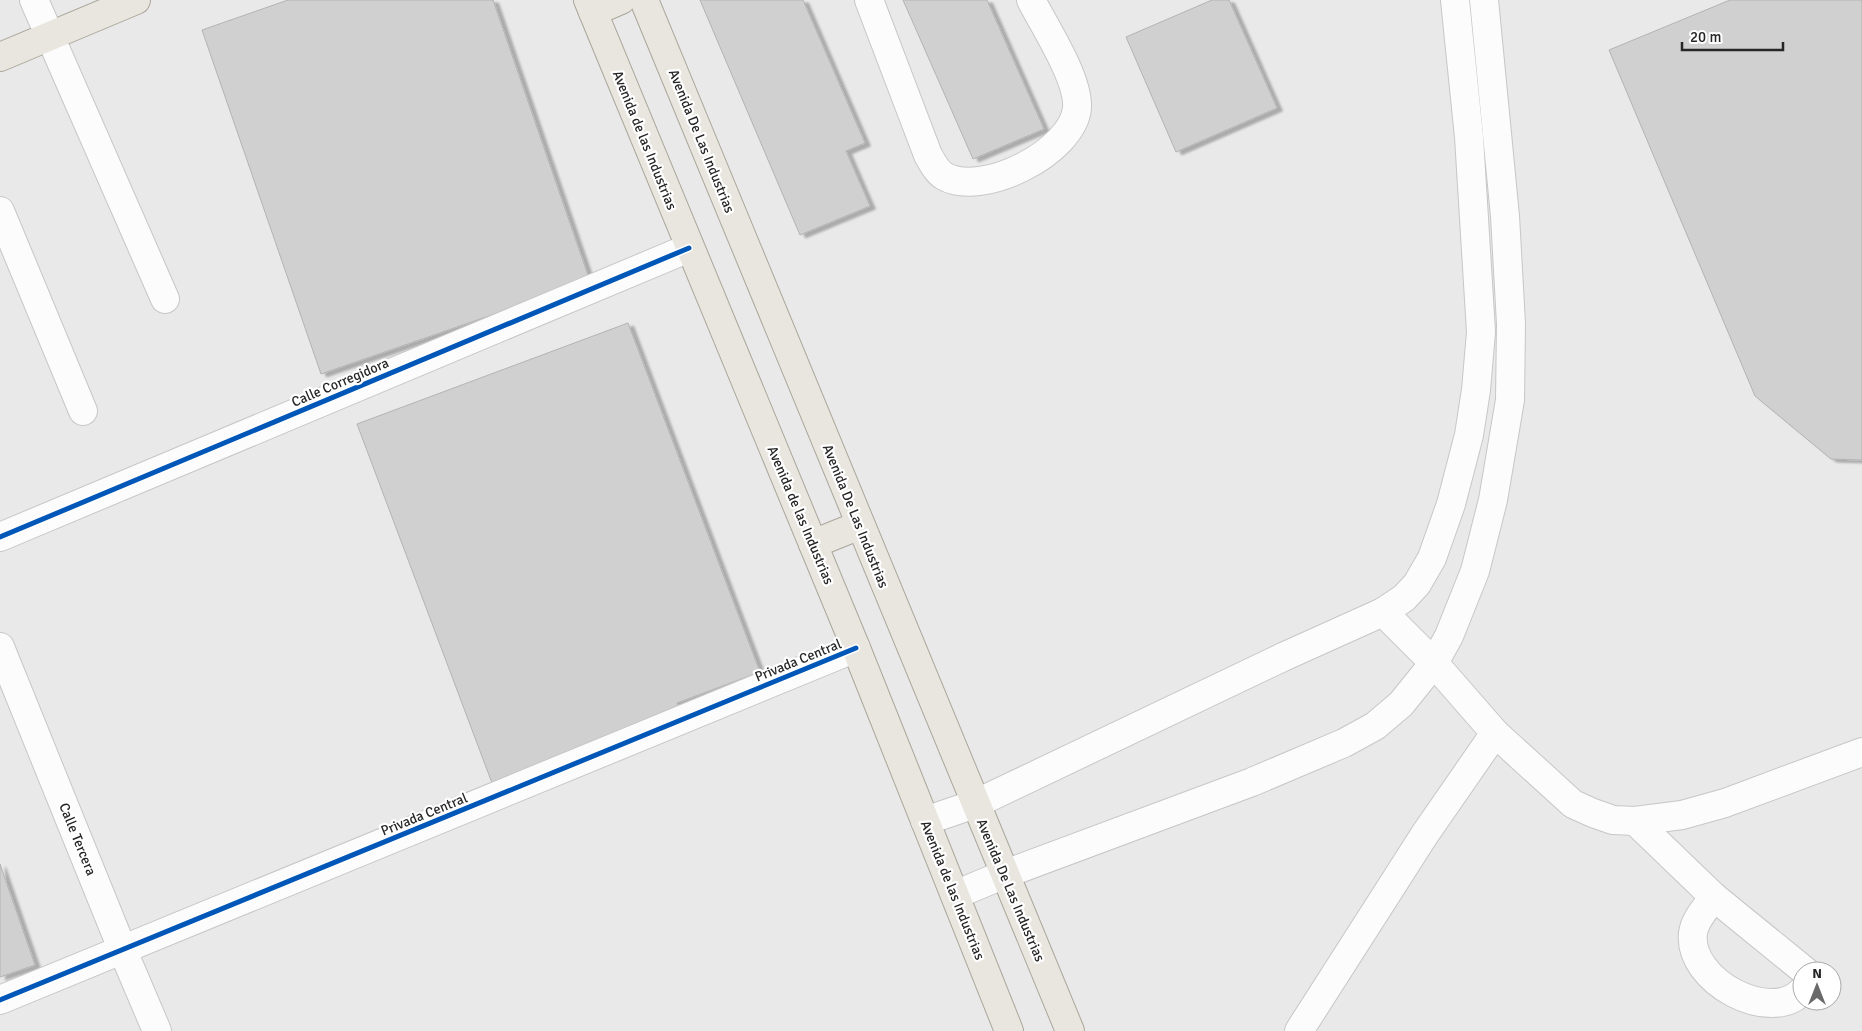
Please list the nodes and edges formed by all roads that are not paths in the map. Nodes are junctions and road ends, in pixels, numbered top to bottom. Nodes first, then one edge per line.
1 (34, 0) edge
2 (136, 0) edge
3 (620, 0) edge
4 (644, 0) edge
5 (869, 0) edge
6 (1031, 0) edge
7 (1455, 0) edge
8 (1484, 0) edge
9 (590, 6) edge
10 (50, 36) junction
11 (0, 57) edge
12 (0, 211) edge
13 (689, 248) junction
14 (165, 299) dead end
15 (84, 411) dead end
16 (860, 525) junction
17 (0, 537) edge
18 (813, 544) junction
19 (1383, 612) junction
20 (0, 647) edge
21 (856, 648) junction
22 (1434, 663) junction
23 (1495, 732) junction
24 (1862, 752) edge
25 (975, 804) junction
26 (925, 821) junction
27 (1635, 821) junction
28 (1006, 874) junction
29 (955, 896) junction
30 (1714, 897) junction
31 (123, 950) junction
32 (1793, 961) edge
33 (1792, 998) edge
34 (0, 1000) edge
35 (157, 1031) edge
36 (1009, 1031) edge
37 (1070, 1031) edge
38 (1299, 1031) edge

1 - 10 street
2 - 10 main road
3 - 9 main road
4 - 16 main road, Avenida De Las Industrias
5 - 6 street
7 - 19 street
8 - 22 street
9 - 13 main road, Avenida de las Industrias
10 - 11 main road
10 - 14 street
12 - 15 street
13 - 17 street, Calle Corregidora
13 - 18 main road, Avenida de las Industrias
16 - 18 main road
16 - 25 main road, Avenida De Las Industrias
18 - 21 main road, Avenida de las Industrias
19 - 22 street
19 - 25 street
20 - 31 street, Calle Tercera
21 - 26 main road, Avenida de las Industrias
21 - 31 street, Privada Central
22 - 23 street
22 - 28 street
23 - 27 street
23 - 38 street
24 - 27 street
25 - 26 street
25 - 28 main road, Avenida De Las Industrias
26 - 29 main road, Avenida de las Industrias
27 - 30 street
28 - 29 street
28 - 37 main road, Avenida De Las Industrias
29 - 36 main road, Avenida de las Industrias
30 - 32 street
30 - 33 street
31 - 34 street, Privada Central
31 - 35 street, Calle Tercera

